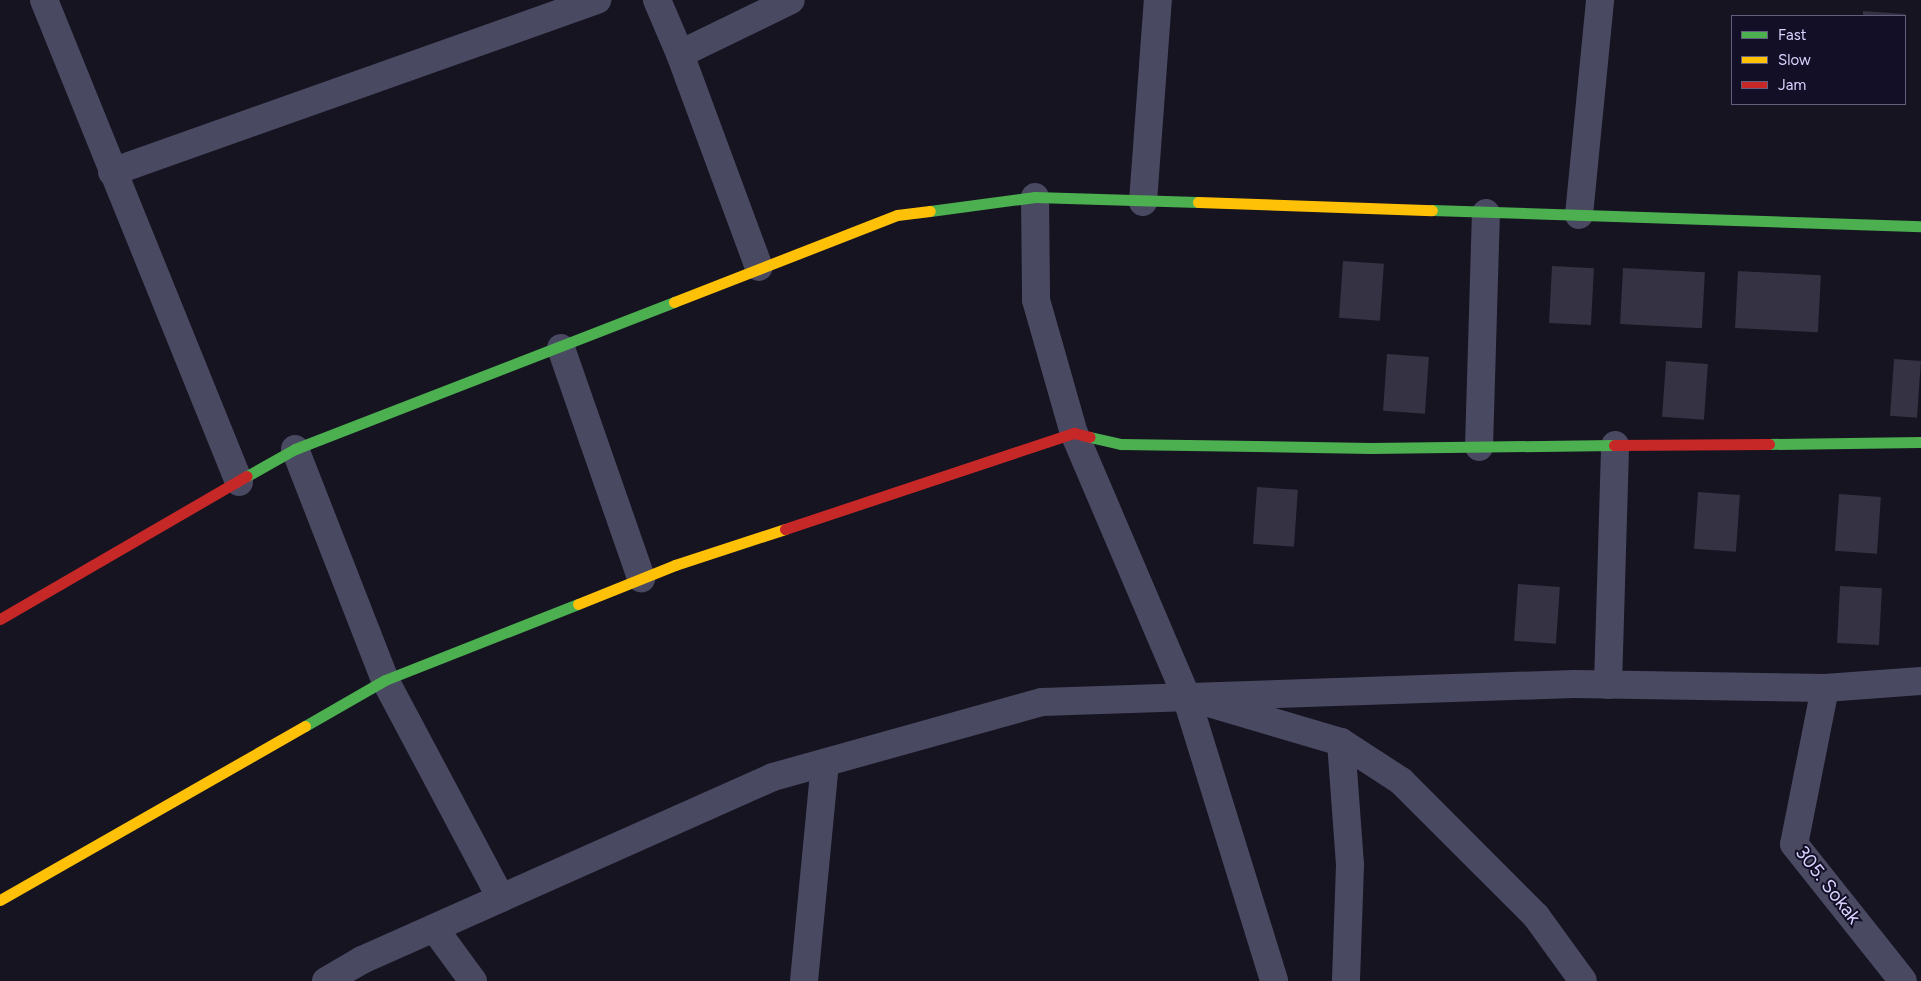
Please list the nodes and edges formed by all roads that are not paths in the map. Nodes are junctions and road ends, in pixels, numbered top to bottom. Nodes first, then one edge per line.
1 (44, 0) edge
2 (597, 0) edge
3 (657, 0) edge
4 (791, 0) edge
5 (1158, 0) edge
6 (1600, 0) edge
7 (680, 54) junction
8 (112, 172) junction
9 (1035, 197) junction
10 (1143, 202) junction
11 (1486, 212) junction
12 (1579, 215) junction
13 (1921, 226) edge
14 (759, 267) junction
15 (561, 348) junction
16 (1074, 433) junction
17 (1921, 442) edge
18 (1615, 445) junction
19 (1479, 447) junction
20 (295, 449) junction
21 (239, 482) junction
22 (641, 578) junction
23 (0, 619) edge
24 (385, 680) junction
25 (1921, 681) edge
26 (1608, 685) junction
27 (1825, 688) junction
28 (1186, 696) junction
29 (1342, 742) junction
30 (825, 763) junction
31 (501, 898) junction
32 (0, 900) edge
33 (434, 928) junction
34 (326, 981) edge
35 (473, 981) edge
36 (804, 981) edge
37 (1274, 981) edge
38 (1346, 981) edge
39 (1583, 981) edge
40 (1903, 981) edge

1 - 8 street
2 - 8 street
3 - 7 street
4 - 7 street
5 - 10 street
6 - 12 street
7 - 14 street
8 - 21 street
9 - 10 street
9 - 14 street
9 - 16 street
10 - 11 street
11 - 12 street
11 - 19 street
12 - 13 street
14 - 15 street
15 - 20 street
15 - 22 street
16 - 19 street
16 - 22 street
16 - 28 street
17 - 18 street
18 - 19 street
18 - 26 street
20 - 21 street
20 - 24 street
21 - 23 street
22 - 24 street
24 - 31 street
24 - 32 street
25 - 27 street
26 - 27 street
26 - 28 street
27 - 40 street, 305. Sokak
28 - 29 street
28 - 30 street
28 - 37 street
29 - 38 street
29 - 39 street
30 - 31 street
30 - 36 street
31 - 33 street
33 - 34 street
33 - 35 street

